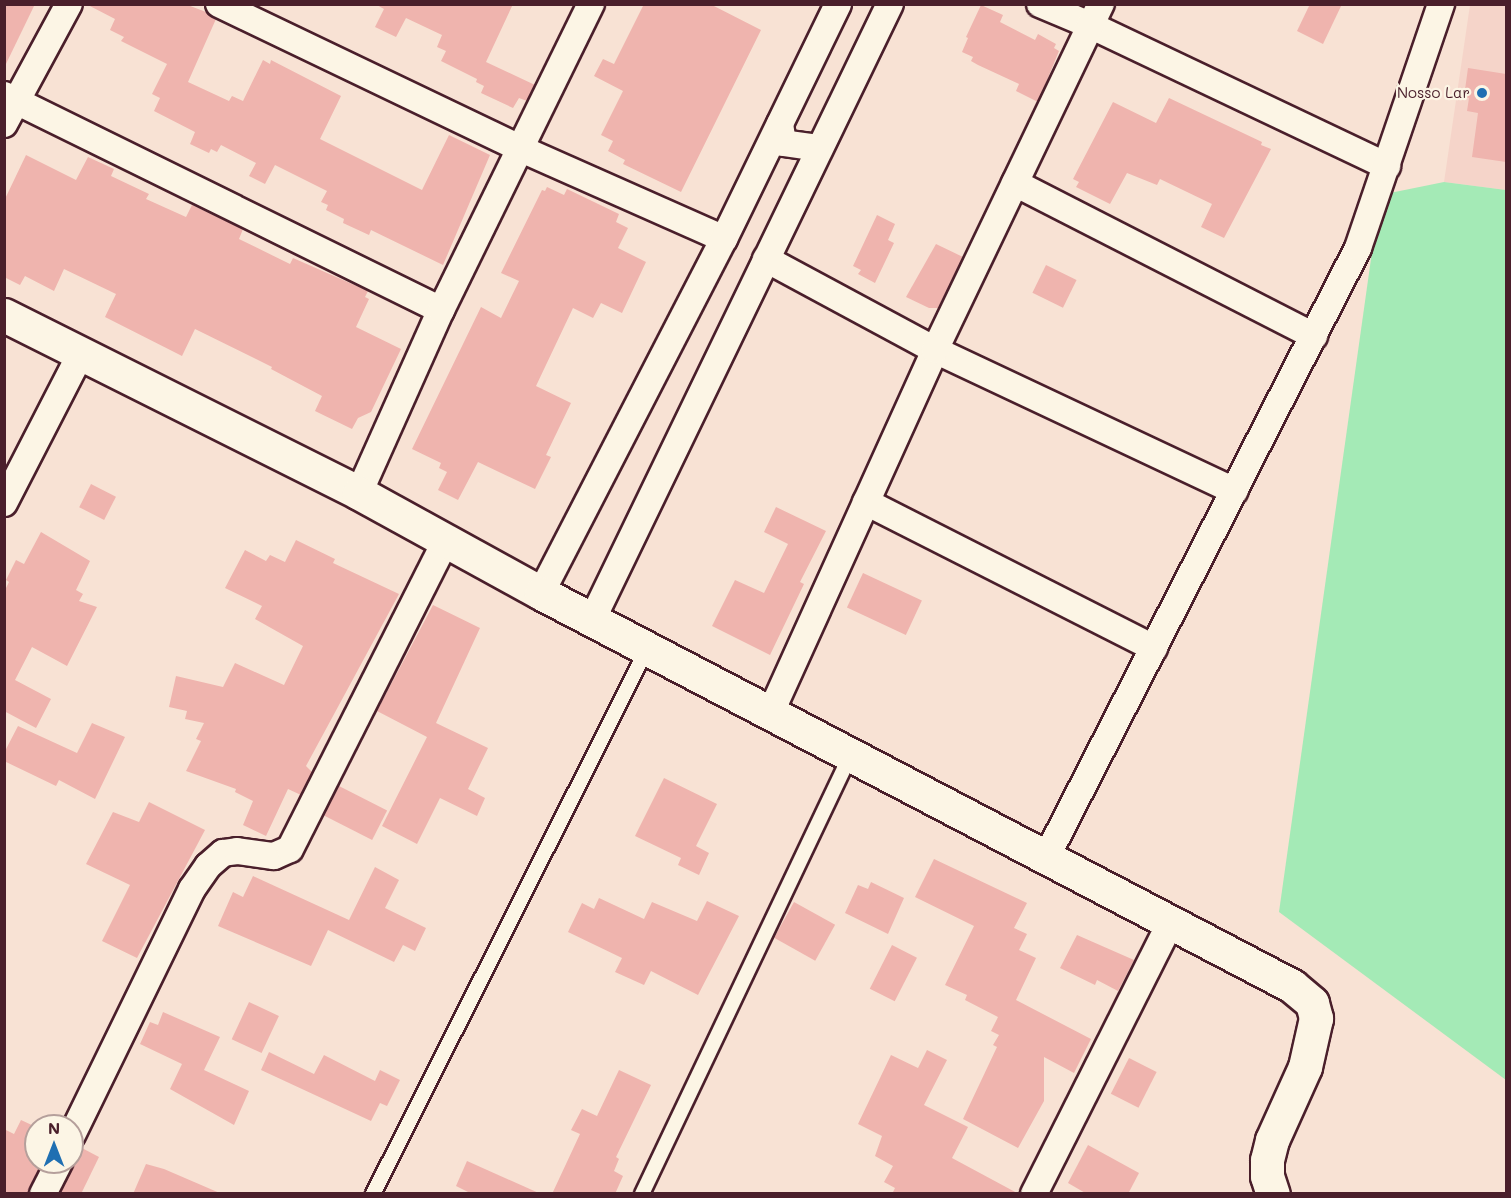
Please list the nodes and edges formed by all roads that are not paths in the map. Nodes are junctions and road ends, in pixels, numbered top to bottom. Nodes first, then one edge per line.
1 (69, 4) edge
2 (219, 4) edge
3 (591, 4) edge
4 (838, 4) edge
5 (890, 4) edge
6 (1040, 4) edge
7 (1441, 4) edge
8 (1095, 15) edge
9 (8, 107) edge
10 (780, 124) junction
11 (820, 148) junction
12 (521, 149) junction
13 (1387, 166) junction
14 (1015, 183) junction
15 (724, 239) junction
16 (766, 259) junction
17 (441, 310) junction
18 (4, 315) edge
19 (1314, 336) junction
20 (935, 350) junction
21 (81, 353) junction
22 (1235, 491) junction
23 (359, 493) junction
24 (866, 502) junction
25 (4, 503) edge
26 (446, 540) junction
27 (541, 593) junction
28 (593, 618) junction
29 (648, 647) junction
30 (1154, 648) junction
31 (771, 712) junction
32 (850, 754) junction
33 (1046, 858) junction
34 (1170, 924) junction
35 (82, 1114) edge
36 (52, 1174) edge
37 (43, 1194) edge
38 (373, 1194) edge
39 (642, 1194) edge
40 (1034, 1194) edge
41 (1274, 1194) edge

1 - 9 street
2 - 12 street
3 - 12 street
4 - 10 street
5 - 11 street
6 - 8 street
7 - 13 street
8 - 13 street
8 - 14 street
9 - 17 street
10 - 11 street
10 - 15 street
11 - 16 street
12 - 15 street
12 - 17 street
13 - 19 street
14 - 19 street
14 - 20 street
15 - 27 street
16 - 20 street
16 - 28 street
17 - 23 street
18 - 21 street
19 - 22 street
20 - 22 street
20 - 24 street
21 - 23 street
21 - 25 street
22 - 30 street
23 - 26 street
24 - 30 street
24 - 31 street
26 - 27 street
26 - 35 street
27 - 28 street
28 - 29 street
29 - 31 street
29 - 38 lane
30 - 33 street
31 - 32 street
32 - 33 street
32 - 39 lane
33 - 34 street
34 - 40 street
34 - 41 street
36 - 37 street

